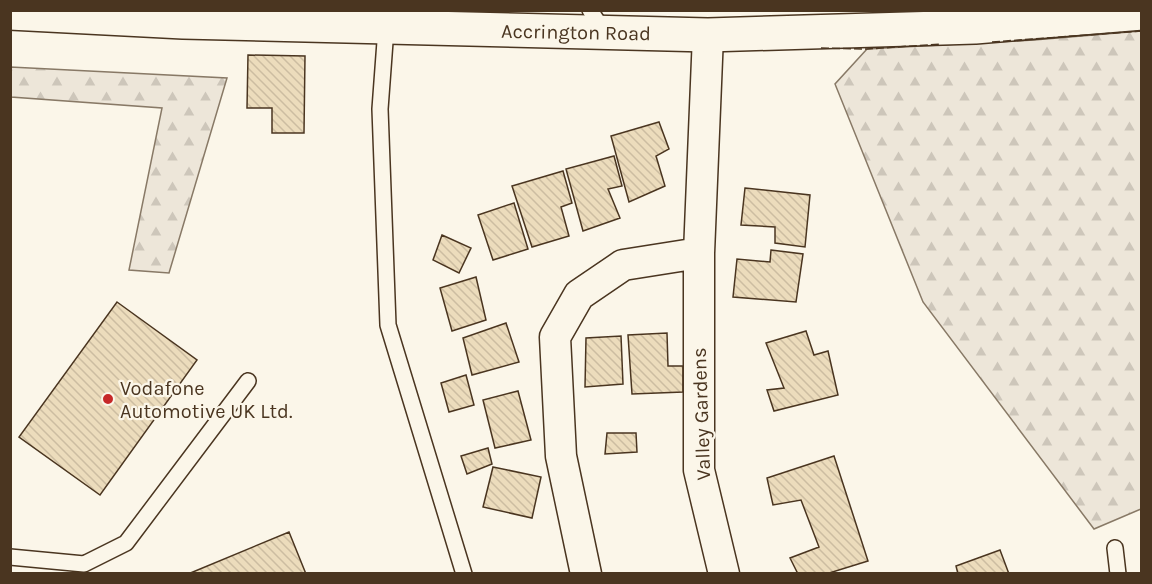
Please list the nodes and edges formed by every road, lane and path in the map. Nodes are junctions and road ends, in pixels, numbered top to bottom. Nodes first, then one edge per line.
1 (10, 13) edge
2 (1142, 13) edge
3 (318, 18) edge
4 (597, 22) edge
5 (386, 28) junction
6 (708, 35) junction
7 (699, 253) junction
8 (248, 381) dead end
9 (1116, 548) dead end
10 (10, 557) edge
11 (464, 573) edge
12 (586, 573) edge
13 (724, 573) edge
14 (1118, 573) edge

1 - 3 highway, Accrington Road
2 - 6 highway, Accrington Road
3 - 5 highway, Accrington Road
4 - 5 highway, Accrington Road
4 - 6 highway, Accrington Road
5 - 11 lane
6 - 7 street, Valley Gardens
7 - 12 street
7 - 13 street, Valley Gardens
8 - 10 lane
9 - 14 lane

